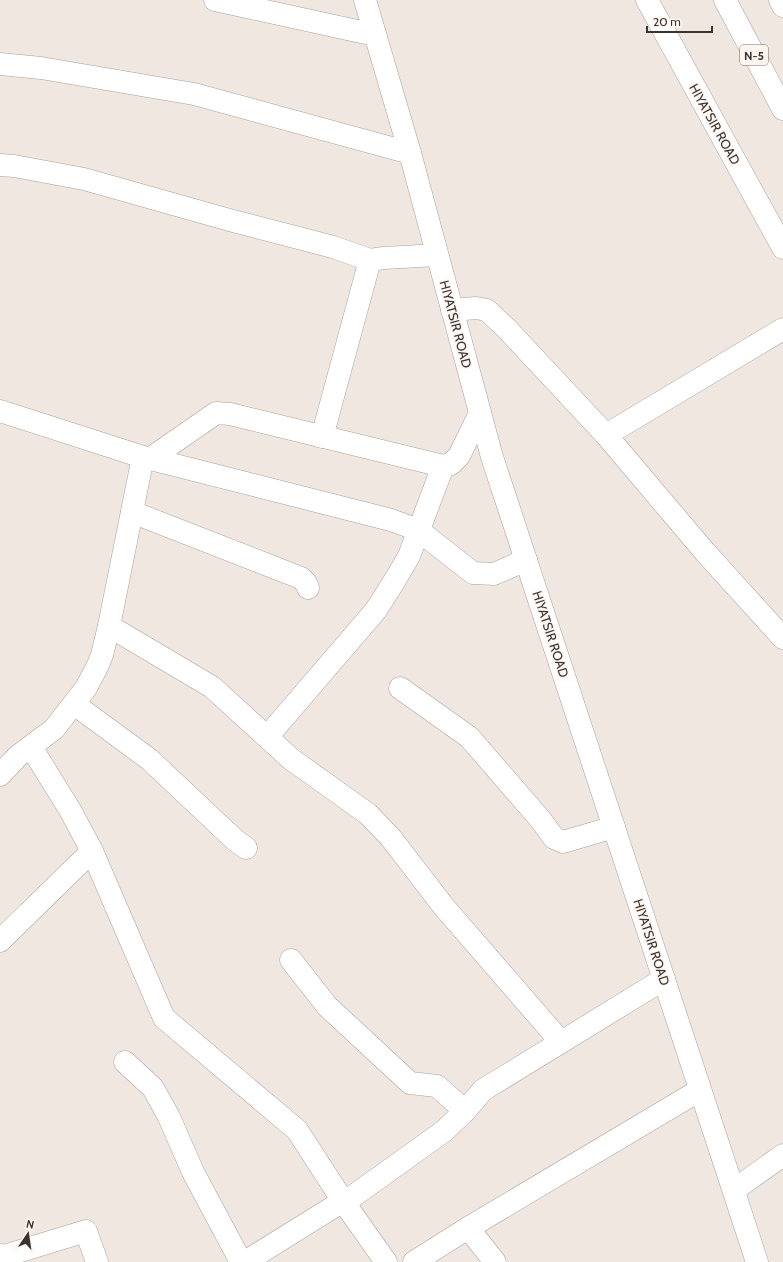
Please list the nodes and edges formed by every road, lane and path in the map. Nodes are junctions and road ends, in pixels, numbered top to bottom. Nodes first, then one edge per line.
1 (215, 0) edge
2 (365, 0) edge
3 (647, 0) edge
4 (725, 0) edge
5 (780, 0) edge
6 (783, 6) edge
7 (375, 35) junction
8 (0, 64) edge
9 (783, 109) edge
10 (410, 153) junction
11 (0, 165) edge
12 (783, 248) edge
13 (437, 255) junction
14 (370, 260) junction
15 (452, 310) junction
16 (783, 329) edge
17 (0, 411) edge
18 (480, 413) junction
19 (606, 435) junction
20 (322, 437) junction
21 (147, 457) junction
22 (443, 466) junction
23 (132, 512) junction
24 (418, 530) junction
25 (526, 560) junction
26 (308, 588) dead end
27 (109, 626) junction
28 (783, 638) edge
29 (400, 688) dead end
30 (74, 704) junction
31 (267, 737) junction
32 (31, 747) junction
33 (0, 775) edge
34 (614, 827) junction
35 (246, 848) dead end
36 (92, 851) junction
37 (0, 941) edge
38 (291, 960) dead end
39 (664, 979) junction
40 (561, 1042) junction
41 (125, 1062) dead end
42 (700, 1090) junction
43 (465, 1111) junction
44 (783, 1155) edge
45 (734, 1190) junction
46 (344, 1202) junction
47 (468, 1228) junction
48 (0, 1255) edge
49 (97, 1262) edge
50 (240, 1262) edge
51 (245, 1262) edge
52 (386, 1262) edge
53 (414, 1262) edge
54 (495, 1262) edge
55 (757, 1262) edge

1 - 7 main road
2 - 7 main road, HIYATSIR ROAD
3 - 12 main road, HIYATSIR ROAD
4 - 9 main road, N-5
5 - 6 main road
7 - 10 main road, HIYATSIR ROAD
8 - 10 main road
10 - 13 main road, HIYATSIR ROAD
11 - 14 main road
13 - 14 main road
13 - 15 main road, HIYATSIR ROAD
14 - 20 main road
15 - 18 main road, HIYATSIR ROAD
15 - 19 main road
16 - 19 main road
17 - 21 main road
18 - 22 main road
18 - 25 main road, HIYATSIR ROAD
19 - 28 main road
20 - 21 main road
20 - 22 main road
21 - 23 main road
21 - 24 main road
22 - 24 main road
23 - 26 main road
23 - 27 main road
24 - 25 main road
24 - 31 main road
25 - 34 main road, HIYATSIR ROAD
27 - 30 main road
27 - 31 main road
29 - 34 main road
30 - 32 main road
30 - 35 main road
31 - 40 main road
32 - 33 main road
32 - 36 main road
34 - 39 main road, HIYATSIR ROAD
36 - 37 main road
36 - 46 main road
38 - 43 main road
39 - 40 main road
39 - 42 main road, HIYATSIR ROAD
40 - 43 main road
41 - 50 main road
42 - 45 main road, HIYATSIR ROAD
42 - 47 main road
43 - 46 main road
44 - 45 main road
45 - 55 main road, HIYATSIR ROAD
46 - 51 main road
46 - 52 main road
47 - 53 main road
47 - 54 main road
48 - 49 main road

